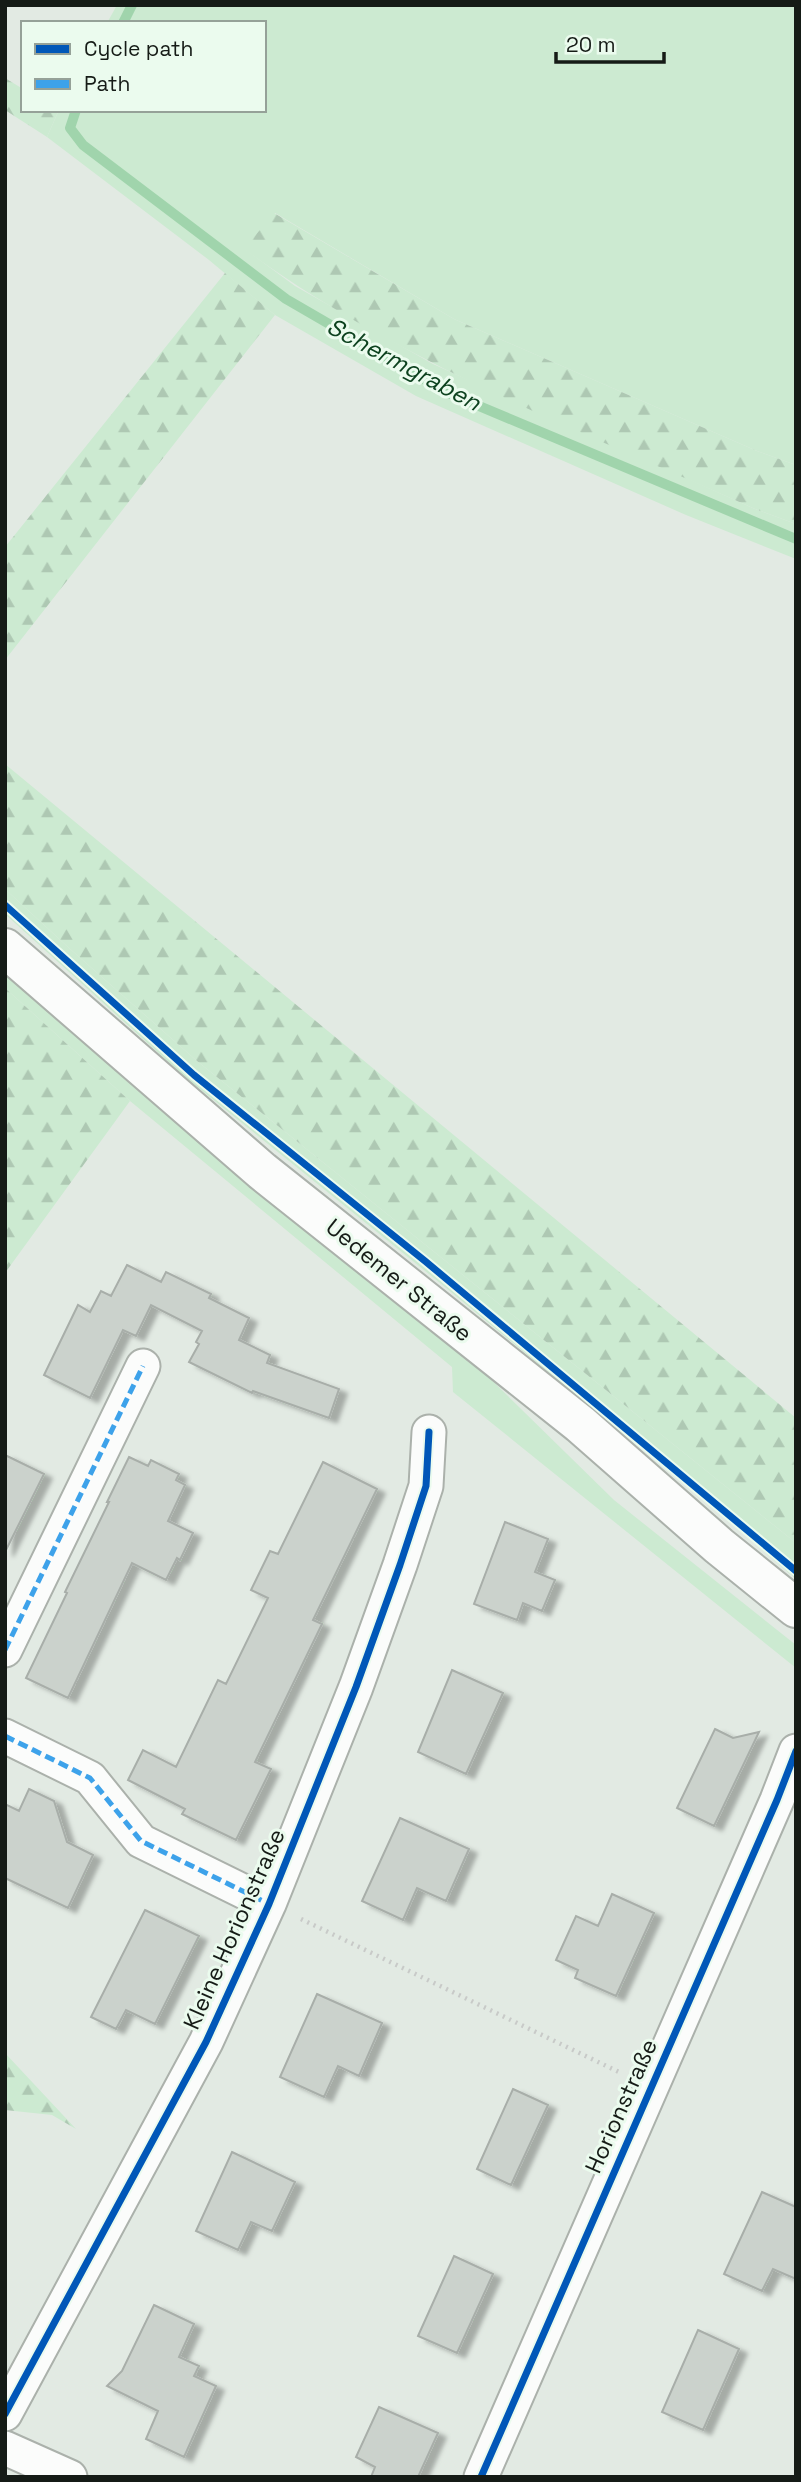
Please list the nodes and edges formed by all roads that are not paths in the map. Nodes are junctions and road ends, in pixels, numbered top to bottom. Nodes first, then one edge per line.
1 (5, 948) edge
2 (143, 1366) dead end
3 (429, 1432) dead end
4 (796, 1608) edge
5 (5, 1650) edge
6 (5, 1736) edge
7 (796, 1751) edge
8 (269, 1903) junction
9 (5, 2414) edge
10 (5, 2448) edge
11 (70, 2477) edge
12 (481, 2477) edge

1 - 4 main road, Uedemer Straße
2 - 5 street
3 - 8 street, Kleine Horionstraße
6 - 8 street, Kleine Horionstraße
7 - 12 street, Horionstraße
8 - 9 street, Kleine Horionstraße
10 - 11 street

